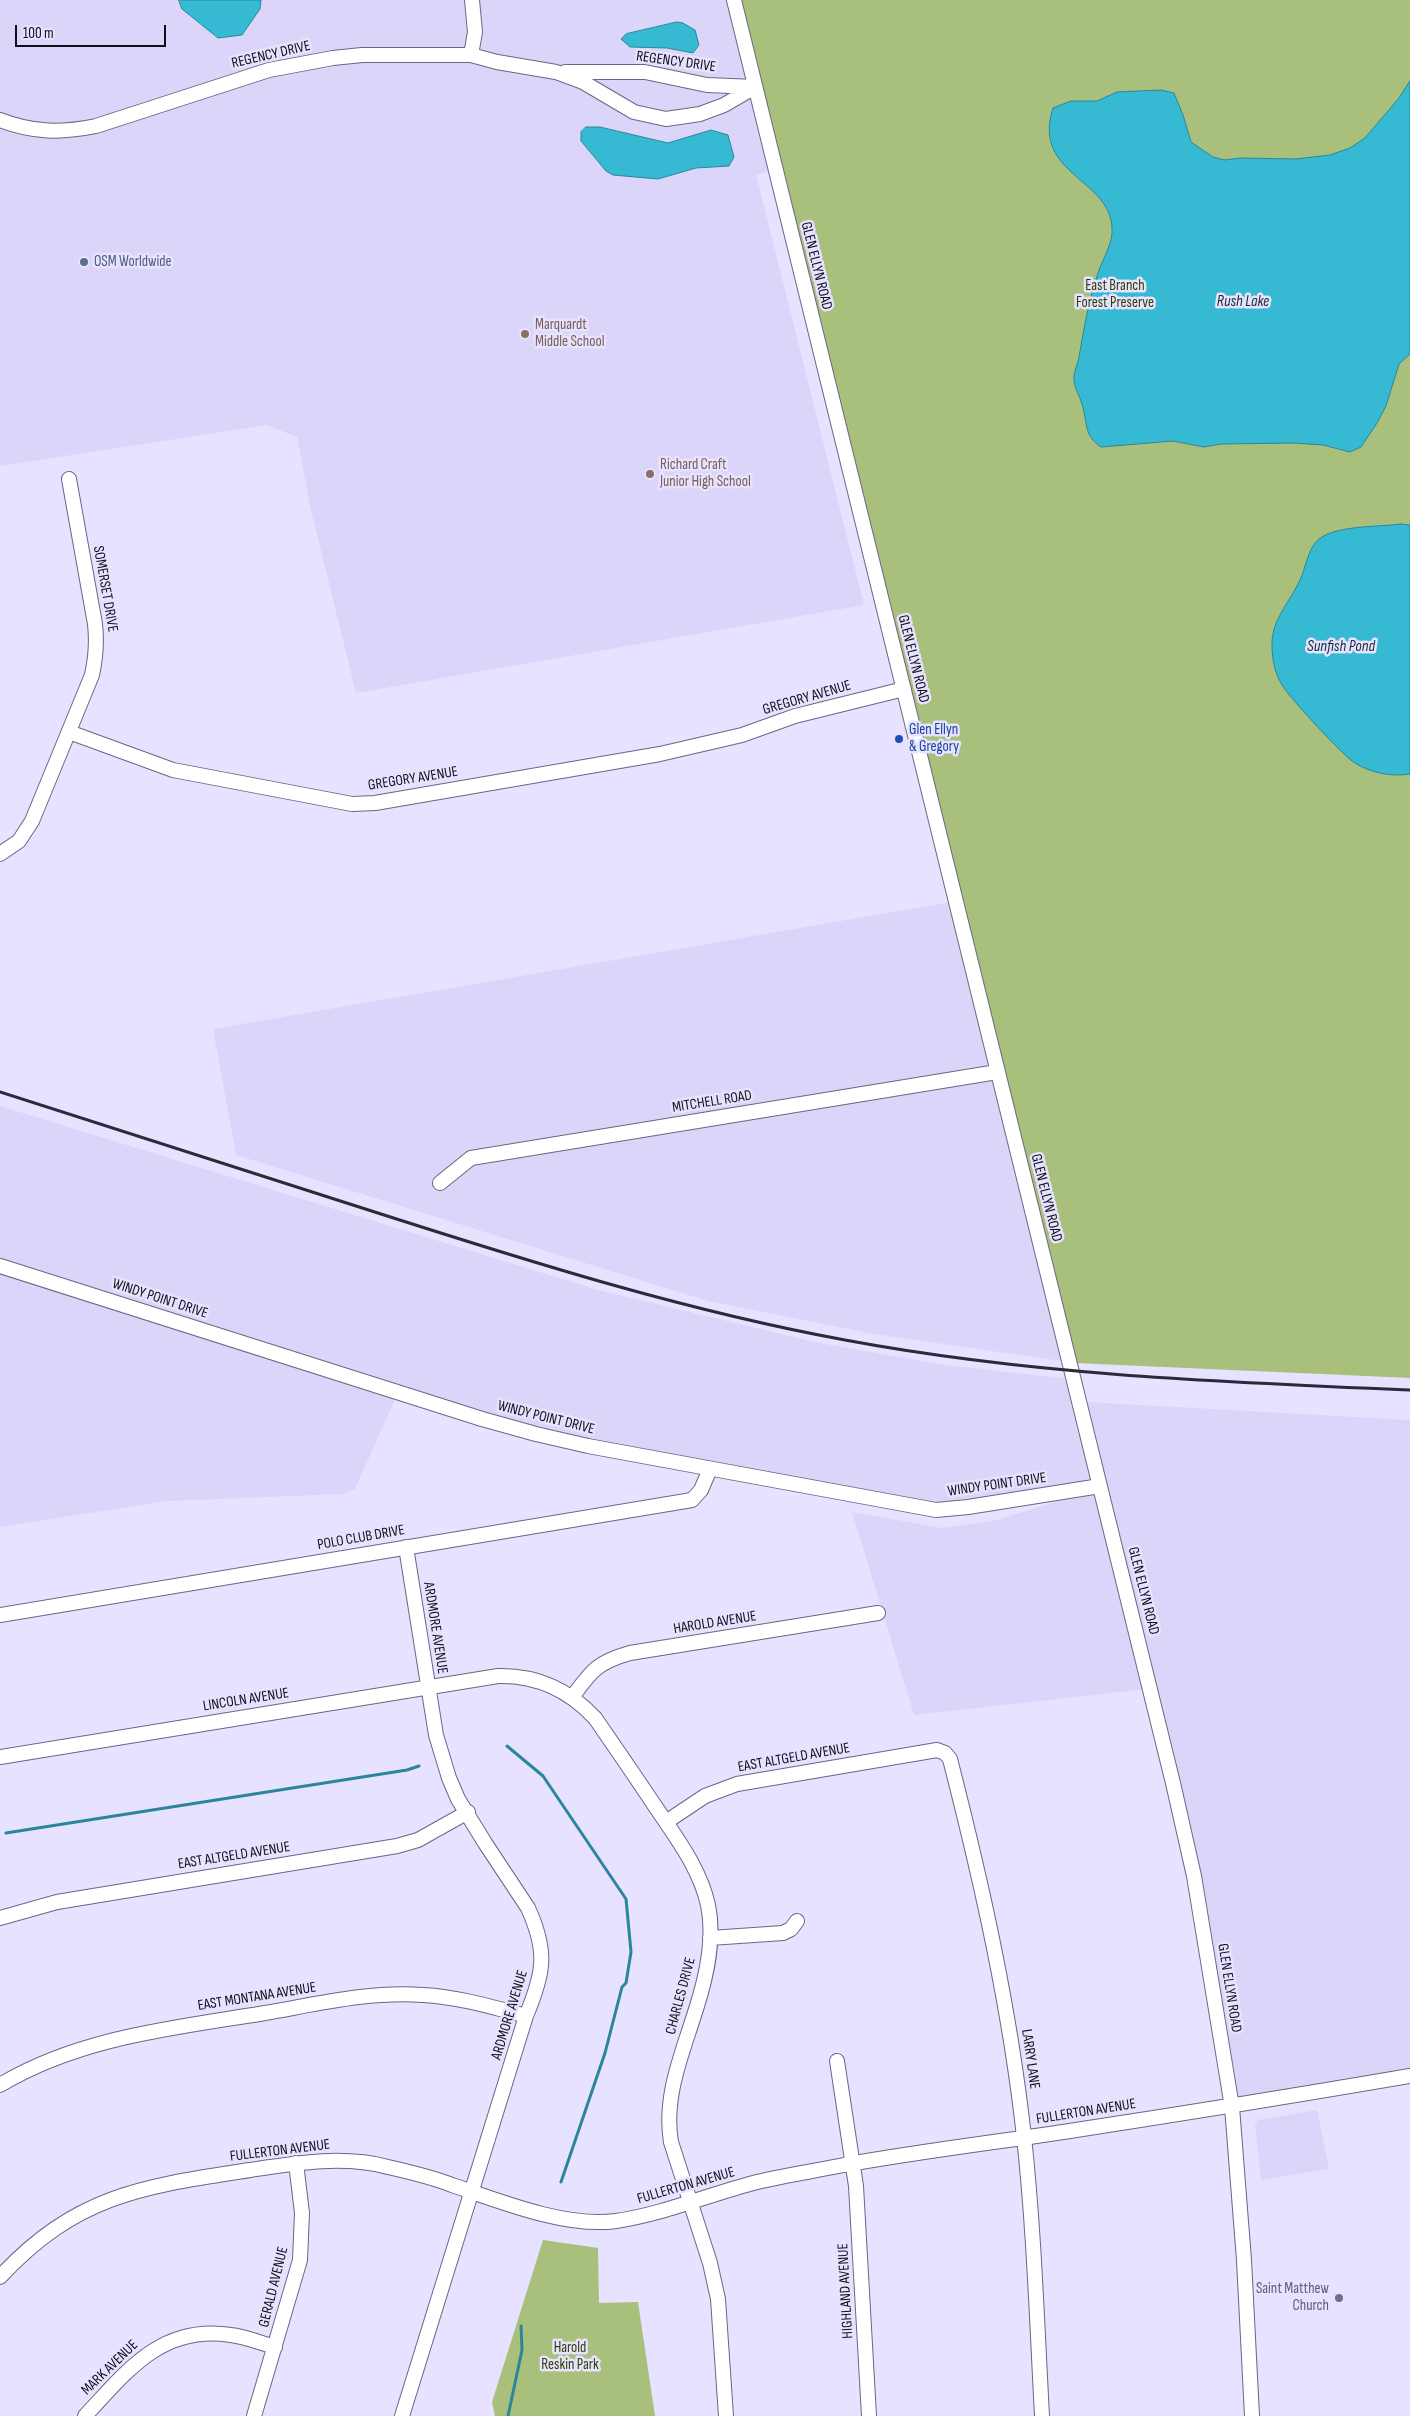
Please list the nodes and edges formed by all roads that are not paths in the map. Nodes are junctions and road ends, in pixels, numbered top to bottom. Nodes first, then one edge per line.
1 (472, 0) edge
2 (734, 0) edge
3 (471, 55) junction
4 (556, 72) junction
5 (755, 87) junction
6 (0, 120) edge
7 (69, 478) dead end
8 (904, 688) junction
9 (69, 732) junction
10 (0, 854) edge
11 (998, 1072) junction
12 (440, 1183) dead end
13 (0, 1266) edge
14 (710, 1469) junction
15 (1100, 1486) junction
16 (406, 1547) junction
17 (878, 1613) dead end
18 (0, 1615) edge
19 (498, 1676) joint
20 (428, 1686) junction
21 (573, 1696) junction
22 (937, 1750) joint
23 (0, 1757) edge
24 (468, 1812) junction
25 (666, 1822) junction
26 (0, 1918) edge
27 (797, 1922) dead end
28 (710, 1938) junction
29 (526, 2016) junction
30 (837, 2060) dead end
31 (1410, 2076) edge
32 (0, 2085) edge
33 (1232, 2107) junction
34 (1024, 2138) junction
35 (296, 2163) junction
36 (853, 2164) junction
37 (471, 2193) junction
38 (690, 2203) junction
39 (0, 2277) edge
40 (276, 2347) junction
41 (85, 2416) edge
42 (254, 2416) edge
43 (402, 2416) edge
44 (726, 2416) edge
45 (869, 2416) edge
46 (1042, 2416) edge
47 (1252, 2416) edge

1 - 3 street
2 - 5 street, GLEN ELLYN ROAD
3 - 4 street, REGENCY DRIVE
3 - 6 street, REGENCY DRIVE
4 - 5 street, REGENCY DRIVE
4 - 5 street, REGENCY DRIVE
5 - 8 street, GLEN ELLYN ROAD
7 - 9 street, SOMERSET DRIVE
8 - 9 street, GREGORY AVENUE
8 - 11 street, GLEN ELLYN ROAD
9 - 10 street
11 - 12 street, MITCHELL ROAD
11 - 15 street, GLEN ELLYN ROAD
13 - 14 street, WINDY POINT DRIVE
14 - 15 street, WINDY POINT DRIVE
14 - 16 street, POLO CLUB DRIVE
15 - 33 street, GLEN ELLYN ROAD
16 - 18 street, POLO CLUB DRIVE
16 - 20 street, ARDMORE AVENUE
17 - 21 street, HAROLD AVENUE
19 - 20 street, LINCOLN AVENUE
19 - 21 street, CHARLES DRIVE
20 - 23 street, LINCOLN AVENUE
20 - 24 street, ARDMORE AVENUE
21 - 25 street, CHARLES DRIVE
22 - 25 street, EAST ALTGELD AVENUE
22 - 34 street, LARRY LANE
24 - 26 street, EAST ALTGELD AVENUE
24 - 29 street, ARDMORE AVENUE
25 - 28 street, CHARLES DRIVE
27 - 28 street
28 - 38 street, CHARLES DRIVE
29 - 32 street, EAST MONTANA AVENUE
29 - 37 street, ARDMORE AVENUE
30 - 36 street, HIGHLAND AVENUE
31 - 33 street, FULLERTON AVENUE
33 - 34 street, FULLERTON AVENUE
33 - 47 street, GLEN ELLYN ROAD
34 - 36 street, FULLERTON AVENUE
34 - 46 street, LARRY LANE
35 - 37 street, FULLERTON AVENUE
35 - 39 street, FULLERTON AVENUE
35 - 40 street, GERALD AVENUE
36 - 38 street, FULLERTON AVENUE
36 - 45 street, HIGHLAND AVENUE
37 - 38 street, FULLERTON AVENUE
37 - 43 street, ARDMORE AVENUE
38 - 44 street, CHARLES DRIVE
40 - 41 street, MARK AVENUE
40 - 42 street, GERALD AVENUE

